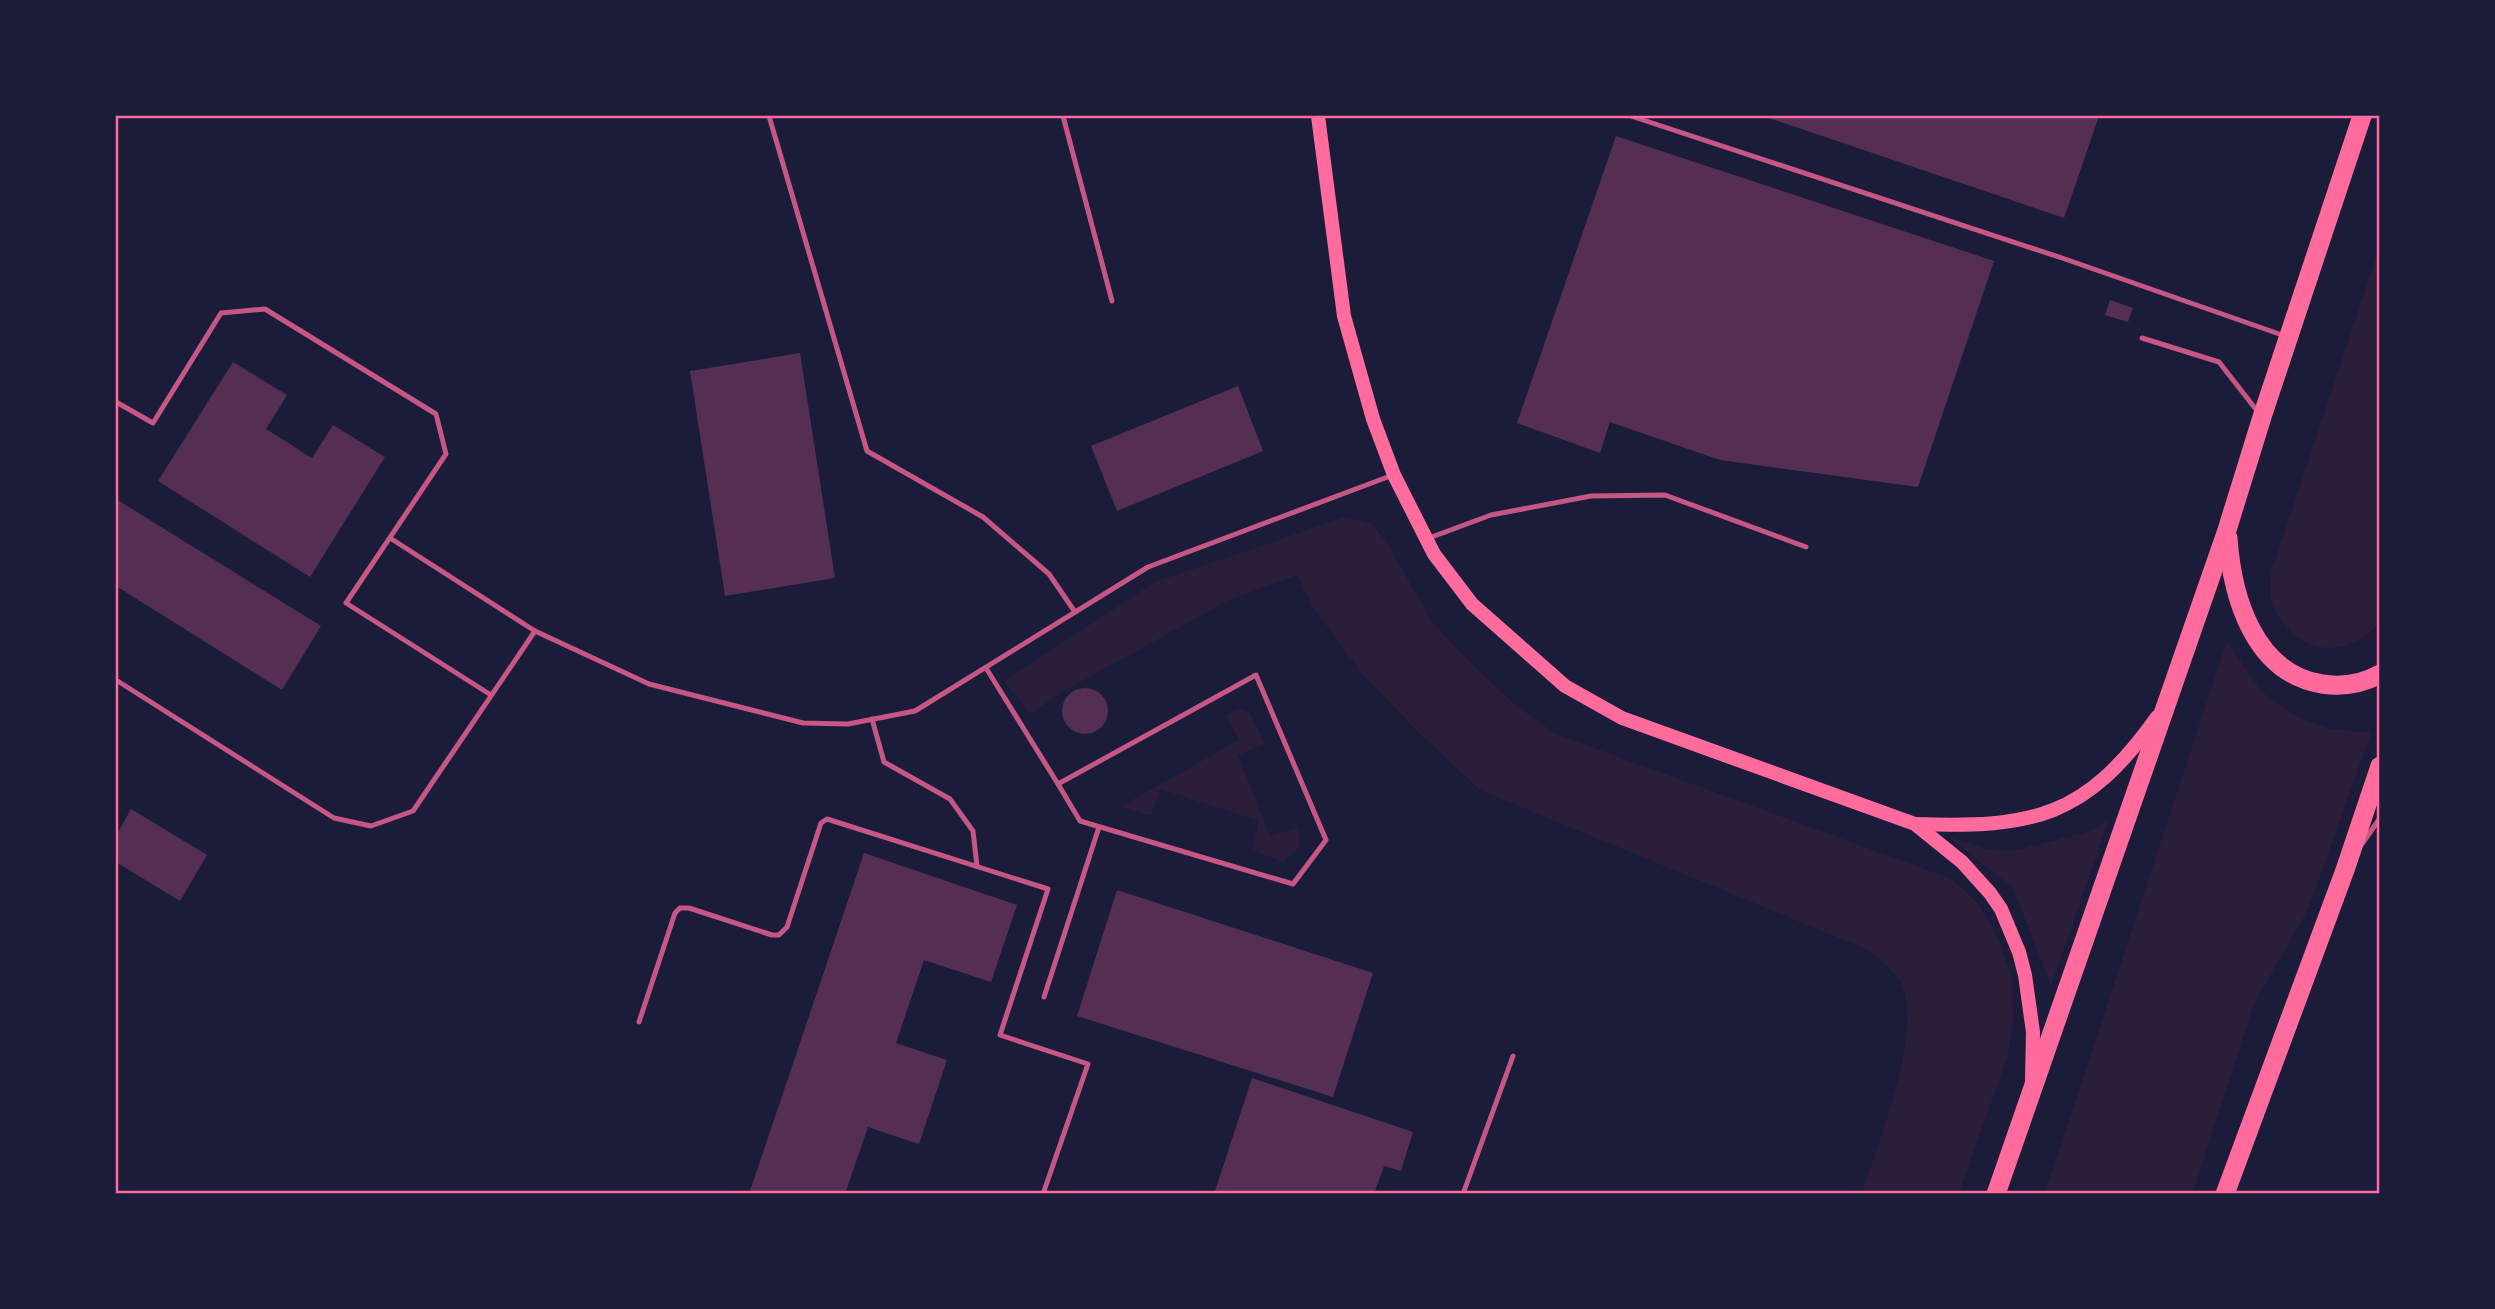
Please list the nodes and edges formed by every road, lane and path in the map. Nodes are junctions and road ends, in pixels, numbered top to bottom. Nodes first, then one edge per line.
1 (769, 116) edge
2 (1063, 116) edge
3 (1318, 116) edge
4 (1631, 116) edge
5 (2362, 116) edge
6 (1112, 301) dead end
7 (2142, 338) dead end
8 (2288, 338) junction
9 (116, 402) edge
10 (2262, 417) junction
11 (1394, 475) junction
12 (2227, 530) junction
13 (390, 538) junction
14 (1426, 539) junction
15 (1806, 547) dead end
16 (1075, 612) junction
17 (535, 631) junction
18 (986, 668) junction
19 (2379, 674) edge
20 (116, 680) edge
21 (491, 695) junction
22 (2168, 702) junction
23 (872, 719) junction
24 (2379, 766) edge
25 (1058, 784) junction
26 (2379, 818) edge
27 (1915, 824) junction
28 (1099, 827) junction
29 (977, 866) junction
30 (2345, 870) junction
31 (1044, 997) dead end
32 (639, 1022) dead end
33 (1513, 1056) dead end
34 (2031, 1094) junction
35 (1043, 1194) edge
36 (1463, 1194) edge
37 (1996, 1194) edge
38 (2225, 1194) edge

1 - 16 lane
2 - 6 lane
3 - 11 main road
4 - 8 lane
5 - 8 highway
7 - 10 lane
8 - 10 highway
9 - 13 lane
10 - 12 highway
11 - 14 main road
11 - 16 lane
12 - 19 highway
12 - 22 highway
13 - 17 lane
13 - 21 lane
14 - 15 lane
14 - 27 main road
16 - 18 lane
17 - 21 lane
17 - 23 lane
18 - 23 lane
18 - 25 lane
20 - 21 lane
22 - 27 main road
22 - 34 highway
23 - 29 lane
24 - 30 highway
25 - 28 lane
25 - 28 lane
26 - 30 lane
27 - 34 main road
28 - 31 lane
29 - 32 lane
29 - 35 lane
30 - 38 highway
33 - 36 lane
34 - 37 highway

